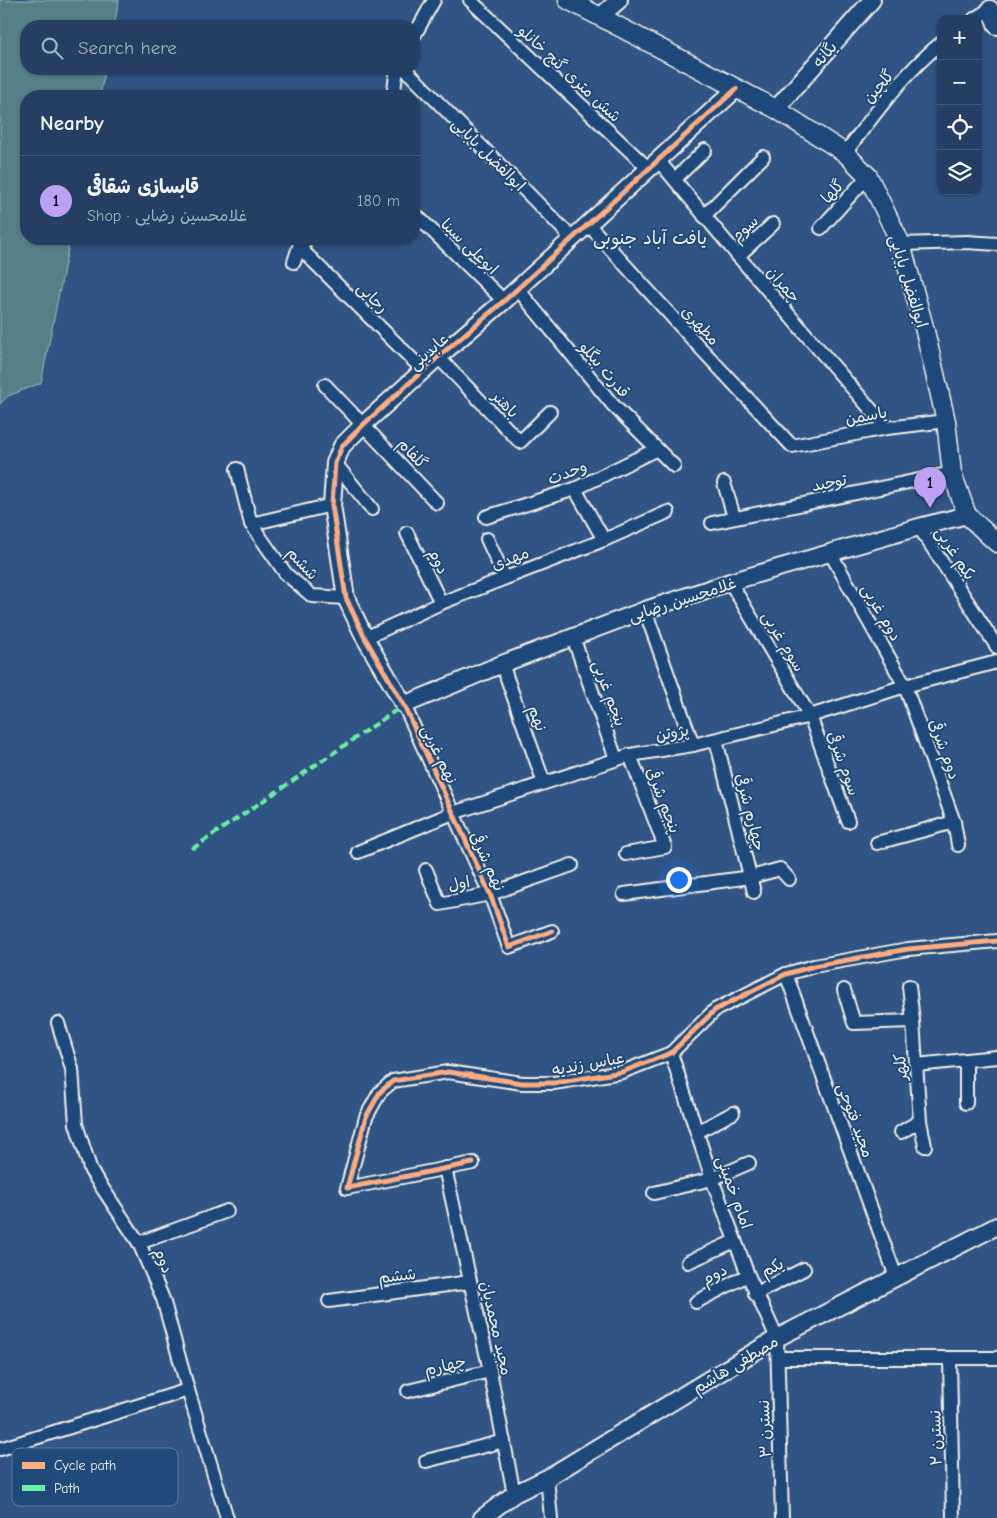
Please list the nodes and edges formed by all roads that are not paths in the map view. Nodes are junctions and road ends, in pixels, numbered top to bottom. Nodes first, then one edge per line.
1 (434, 0) edge
2 (470, 0) edge
3 (568, 0) edge
4 (619, 0) edge
5 (872, 0) edge
6 (990, 9) joint
7 (980, 15) edge
8 (601, 16) junction
9 (420, 25) edge
10 (997, 26) edge
11 (937, 46) edge
12 (396, 75) edge
13 (411, 75) edge
14 (736, 89) junction
15 (394, 90) edge
16 (776, 109) junction
17 (705, 150) dead end
18 (845, 153) junction
19 (763, 157) dead end
20 (654, 164) junction
21 (868, 176) junction
22 (674, 180) junction
23 (704, 216) junction
24 (420, 219) edge
25 (588, 224) junction
26 (772, 224) dead end
27 (820, 228) dead end
28 (573, 239) junction
29 (901, 244) junction
30 (997, 244) edge
31 (302, 245) edge
32 (305, 245) edge
33 (738, 256) junction
34 (294, 262) dead end
35 (517, 288) junction
36 (504, 301) junction
37 (438, 357) junction
38 (424, 371) junction
39 (325, 385) dead end
40 (550, 412) dead end
41 (946, 421) junction
42 (364, 424) junction
43 (887, 428) junction
44 (792, 446) joint
45 (657, 449) junction
46 (335, 463) junction
47 (674, 466) dead end
48 (237, 469) dead end
49 (952, 473) junction
50 (724, 483) dead end
51 (575, 489) junction
52 (437, 503) dead end
53 (332, 505) junction
54 (372, 510) dead end
55 (668, 512) dead end
56 (967, 515) junction
57 (486, 517) dead end
58 (734, 517) junction
59 (712, 523) dead end
60 (251, 524) junction
61 (920, 527) junction
62 (407, 533) dead end
63 (487, 539) dead end
64 (604, 540) junction
65 (997, 543) edge
66 (831, 554) junction
67 (505, 578) junction
68 (730, 582) junction
69 (346, 598) junction
70 (441, 603) junction
71 (646, 610) junction
72 (572, 637) junction
73 (365, 638) junction
74 (997, 647) edge
75 (997, 662) edge
76 (502, 664) junction
77 (905, 686) junction
78 (404, 705) junction
79 (810, 716) junction
80 (716, 740) junction
81 (693, 745) junction
82 (630, 755) junction
83 (616, 759) junction
84 (544, 783) junction
85 (453, 813) junction
86 (848, 821) dead end
87 (954, 822) junction
88 (877, 843) dead end
89 (958, 845) dead end
90 (358, 852) dead end
91 (626, 854) dead end
92 (572, 865) dead end
93 (426, 870) dead end
94 (751, 876) junction
95 (789, 879) dead end
96 (754, 892) dead end
97 (490, 894) junction
98 (624, 894) dead end
99 (552, 931) dead end
100 (997, 940) edge
101 (786, 974) junction
102 (909, 986) dead end
103 (844, 990) dead end
104 (913, 1021) junction
105 (58, 1023) dead end
106 (671, 1053) junction
107 (997, 1057) edge
108 (966, 1061) junction
109 (916, 1065) junction
110 (966, 1103) dead end
111 (733, 1113) dead end
112 (920, 1121) junction
113 (697, 1132) junction
114 (901, 1132) dead end
115 (926, 1146) dead end
116 (473, 1163) dead end
117 (749, 1163) dead end
118 (445, 1168) junction
119 (712, 1178) junction
120 (654, 1193) dead end
121 (227, 1212) dead end
122 (997, 1226) edge
123 (735, 1241) junction
124 (139, 1243) junction
125 (688, 1262) dead end
126 (804, 1269) dead end
127 (748, 1275) junction
128 (896, 1277) junction
129 (470, 1282) junction
130 (755, 1294) junction
131 (329, 1300) dead end
132 (696, 1302) dead end
133 (777, 1338) junction
134 (778, 1358) junction
135 (950, 1358) junction
136 (997, 1358) edge
137 (490, 1371) junction
138 (188, 1390) junction
139 (408, 1391) dead end
140 (504, 1441) junction
141 (0, 1449) edge
142 (426, 1461) dead end
143 (547, 1478) junction
144 (514, 1494) junction
145 (226, 1518) edge
146 (482, 1518) edge
147 (551, 1518) edge
148 (782, 1518) edge
149 (953, 1518) edge

1 - 9 street
2 - 20 street, شش متری گنج خانلو
3 - 8 main road, ابوالفضل بابایی
4 - 8 street
5 - 16 street, یگانه
6 - 7 street
6 - 10 street
8 - 14 main road, ابوالفضل بابایی
11 - 18 street, گلچین
12 - 15 street
13 - 28 street, ابوالفضل بابایی
14 - 16 main road, ابوالفضل بابایی
14 - 20 street, عابدینی
16 - 18 main road, ابوالفضل بابایی
17 - 22 street
18 - 21 main road, ابوالفضل بابایی
19 - 23 street
20 - 22 street, چمران
20 - 25 street, عابدینی
21 - 27 street, گلها
21 - 29 main road, ابوالفضل بابایی
22 - 23 street, چمران
23 - 33 street, چمران
24 - 36 street, ابوعلی سینا
25 - 28 street, عابدینی
25 - 44 street, مطهری
26 - 33 street, سوم
28 - 35 street, عابدینی
29 - 30 street
29 - 41 main road, ابوالفضل بابایی
31 - 34 street
32 - 38 street, رجایی
33 - 43 street, چمران
35 - 36 street, عابدینی
35 - 45 street, قدرت بیگلو
36 - 37 street, عابدینی
37 - 38 street, عابدینی
37 - 40 street, باهنر
38 - 42 street, عابدینی
39 - 42 street, گلفام
41 - 43 street, یاسمن
41 - 49 main road, ابوالفضل بابایی
42 - 46 street, عابدینی
42 - 52 street, گلفام
43 - 44 street, یاسمن
45 - 47 street, قدرت بیگلو
45 - 51 street, وحدت
46 - 53 street, عابدینی
46 - 54 street
48 - 60 street, ششم
49 - 56 main road, ابوالفضل بابایی
49 - 58 street, توحید
50 - 58 street
51 - 57 street, وحدت
51 - 64 street
53 - 60 street
53 - 69 street, عابدینی
55 - 64 street, مهدی
56 - 61 street, غلامحسین رضایی
56 - 65 main road, ابوالفضل بابایی
58 - 59 street, توحید
60 - 69 street, ششم
61 - 66 street, غلامحسین رضایی
61 - 74 street, یکم غربی
62 - 70 street, دوم
63 - 67 street
64 - 67 street, مهدی
66 - 68 street, غلامحسین رضایی
66 - 77 street, دوم غربی
67 - 70 street, مهدی
68 - 71 street, غلامحسین رضایی
68 - 79 street, سوم غربی
69 - 73 street, عابدینی
70 - 73 street, مهدی
71 - 72 street, غلامحسین رضایی
71 - 81 street
72 - 76 street, غلامحسین رضایی
72 - 83 street, پنجم غربی
73 - 78 street, عابدینی
75 - 77 street, پژوتن
76 - 78 street, غلامحسین رضایی
76 - 84 street, نهم
77 - 79 street, پژوتن
77 - 87 street, دوم شرقی
78 - 85 street, نهم غربی
79 - 80 street, پژوتن
79 - 86 street, سوم شرقی
80 - 81 street, پژوتن
80 - 94 street, چهارم شرقی
81 - 82 street, پژوتن
82 - 83 street, پژوتن
82 - 91 street, پنجم شرقی
83 - 84 street, پژوتن
84 - 85 street, پژوتن
85 - 90 street, پژوتن
85 - 97 street, نهم شرقی
87 - 88 street
87 - 89 street, دوم شرقی
92 - 97 street
93 - 97 street, اول
94 - 95 street
94 - 96 street, چهارم شرقی
94 - 98 street
97 - 99 street, نهم شرقی
100 - 101 street, عباس زندیه
101 - 106 street, عباس زندیه
101 - 128 street, مجید فتوحی
102 - 104 street, کلهر
103 - 104 street
104 - 109 street, کلهر
105 - 124 street, دوم
106 - 113 street, امام خمینی
106 - 118 street, عباس زندیه
107 - 108 street
108 - 109 street
108 - 110 street
109 - 112 street, کلهر
111 - 113 street
112 - 114 street
112 - 115 street, کلهر
113 - 119 street, امام خمینی
116 - 118 street
117 - 119 street
118 - 129 street, مجید محمدیان
119 - 120 street
119 - 123 street, امام خمینی
121 - 124 street
122 - 128 street, مصطفی هاشم
123 - 125 street
123 - 127 street, امام خمینی
124 - 138 street, دوم
126 - 130 street, یکم
127 - 130 street, امام خمینی
127 - 132 street, دوم
128 - 133 street, مصطفی هاشم
129 - 131 street, ششم
129 - 137 street, مجید محمدیان
130 - 133 street, امام خمینی
133 - 134 street, نسترن ۳
133 - 143 street, مصطفی هاشم
134 - 135 street
134 - 148 street, نسترن ۳
135 - 136 street
135 - 149 street, نسترن ۲
137 - 139 street, چهارم
137 - 140 street, مجید محمدیان
138 - 141 street
138 - 145 street, دوم
140 - 142 street
140 - 144 street, مجید محمدیان
143 - 144 street, مصطفی هاشم
143 - 147 street
144 - 146 street, مصطفی هاشم

